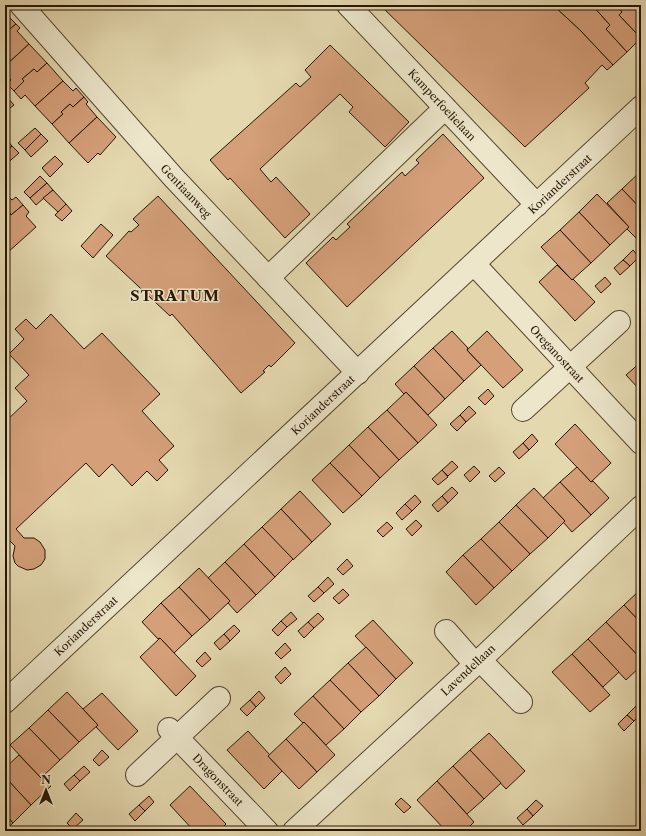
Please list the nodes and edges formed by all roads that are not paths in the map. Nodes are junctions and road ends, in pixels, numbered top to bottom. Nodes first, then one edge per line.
1 (21, 5) edge
2 (349, 6) edge
3 (641, 107) edge
4 (446, 108) junction
5 (537, 205) junction
6 (474, 264) junction
7 (268, 278) junction
8 (619, 322) dead end
9 (570, 367) junction
10 (358, 373) junction
11 (523, 410) dead end
12 (641, 444) edge
13 (641, 507) edge
14 (446, 631) dead end
15 (478, 662) junction
16 (219, 698) dead end
17 (5, 702) edge
18 (521, 702) dead end
19 (173, 733) junction
20 (138, 775) dead end
21 (268, 831) edge
22 (294, 831) edge

1 - 7 street, Gentiaanweg
2 - 4 street, Kamperfoelielaan
3 - 5 street, Korianderstraat
4 - 5 street, Kamperfoelielaan
4 - 7 street
5 - 6 street, Korianderstraat
6 - 9 street, Oreganostraat
6 - 10 street, Korianderstraat
7 - 10 street, Gentiaanweg
8 - 9 street
9 - 11 street
9 - 12 street, Oreganostraat
10 - 17 street, Korianderstraat
13 - 15 street, Lavendellaan
14 - 15 street
15 - 18 street
15 - 22 street, Lavendellaan
16 - 19 street
19 - 20 street
19 - 21 street, Dragonstraat

